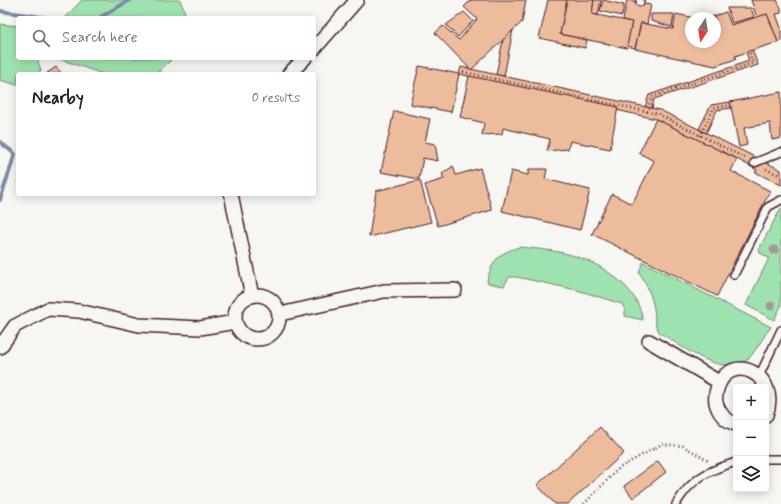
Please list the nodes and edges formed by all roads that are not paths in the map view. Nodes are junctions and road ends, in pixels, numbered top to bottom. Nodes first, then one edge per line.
1 (357, 0) edge
2 (316, 47) edge
3 (303, 60) edge
4 (290, 72) edge
5 (781, 152) edge
6 (754, 163) road end
7 (232, 196) edge
8 (781, 200) edge
9 (734, 275) dead end
10 (455, 290) dead end
11 (252, 296) junction
12 (280, 314) junction
13 (235, 322) junction
14 (781, 330) edge
15 (649, 341) dead end
16 (0, 347) edge
17 (760, 374) junction
18 (720, 382) junction
19 (773, 411) edge
20 (733, 422) edge
21 (769, 460) edge
22 (781, 460) edge
23 (733, 463) edge
24 (676, 504) edge

1 - 2 street
3 - 4 street
5 - 6 lane
7 - 11 street
8 - 9 lane
10 - 12 street
11 - 12 street
11 - 13 street
12 - 13 street
13 - 16 street
14 - 17 lane
15 - 18 street
17 - 18 street
17 - 19 street
18 - 20 street
21 - 22 lane
23 - 24 lane

